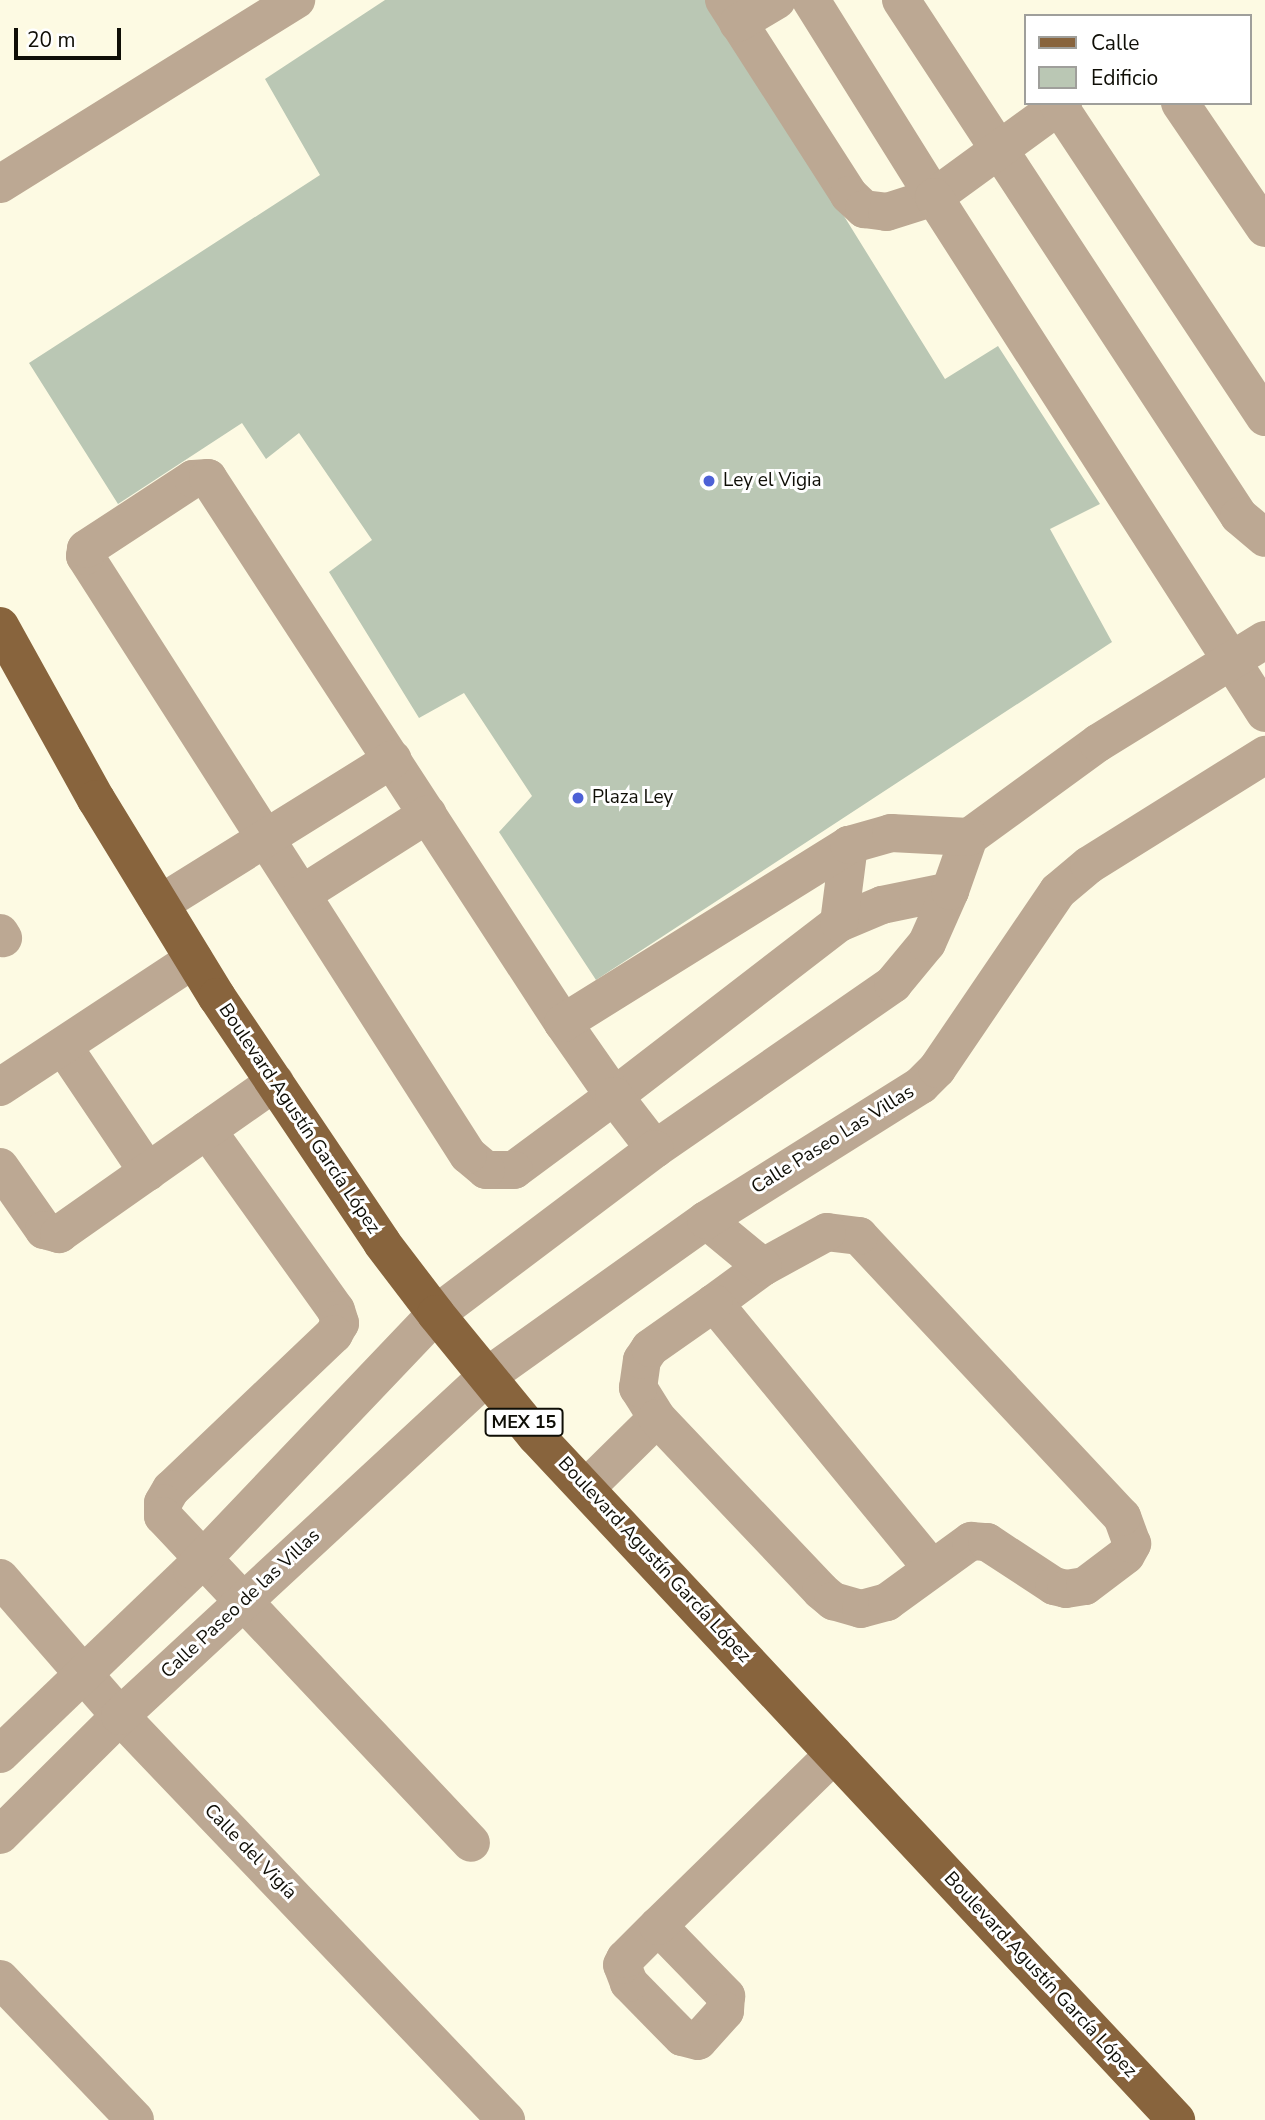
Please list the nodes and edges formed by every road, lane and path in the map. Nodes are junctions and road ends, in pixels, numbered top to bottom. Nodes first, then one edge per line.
1 (296, 0) edge
2 (777, 0) edge
3 (811, 0) edge
4 (901, 0) edge
5 (731, 11) edge
6 (1061, 105) edge
7 (1181, 105) edge
8 (1000, 149) junction
9 (0, 184) edge
10 (934, 197) junction
11 (1265, 228) edge
12 (1265, 417) edge
13 (1265, 538) edge
14 (1265, 640) edge
15 (5, 650) edge
16 (1231, 661) junction
17 (1265, 713) edge
18 (1265, 755) edge
19 (393, 759) junction
20 (428, 814) junction
21 (970, 837) junction
22 (266, 838) junction
23 (849, 845) junction
24 (950, 891) junction
25 (302, 894) junction
26 (160, 904) junction
27 (839, 923) junction
28 (194, 959) junction
29 (563, 1023) junction
30 (63, 1046) junction
31 (275, 1082) junction
32 (0, 1087) edge
33 (614, 1096) junction
34 (207, 1130) junction
35 (654, 1149) junction
36 (0, 1167) edge
37 (148, 1172) junction
38 (706, 1220) junction
39 (762, 1267) junction
40 (713, 1303) junction
41 (436, 1314) junction
42 (486, 1377) junction
43 (657, 1418) junction
44 (587, 1487) junction
45 (204, 1558) junction
46 (930, 1567) junction
47 (0, 1578) edge
48 (242, 1602) junction
49 (82, 1675) junction
50 (120, 1716) junction
51 (0, 1754) edge
52 (834, 1754) junction
53 (0, 1835) edge
54 (471, 1843) dead end
55 (658, 1926) dead end
56 (0, 1979) edge
57 (135, 2120) edge
58 (506, 2120) edge
59 (1176, 2120) edge

1 - 9 street
2 - 5 street
3 - 10 street
4 - 8 street
5 - 10 street
6 - 8 street
6 - 12 street
7 - 11 street
8 - 10 street
8 - 13 street
10 - 16 street
14 - 16 street
15 - 26 main road, Boulevard Agustín García López / MEX 15
16 - 17 street
16 - 21 street
18 - 38 street, Calle Paseo Las Villas
19 - 20 street
19 - 22 street
19 - 22 street
20 - 25 street
20 - 29 street
21 - 23 street
21 - 24 street
22 - 25 street
22 - 26 street
23 - 27 street
23 - 29 street
24 - 27 street
24 - 35 street
25 - 33 street
26 - 28 main road, Boulevard Agustín García López / MEX 15
27 - 33 street
28 - 30 street
28 - 31 main road, Boulevard Agustín García López / MEX 15
29 - 33 street
30 - 32 street
30 - 37 street
31 - 34 street
31 - 41 main road, Boulevard Agustín García López / MEX 15
33 - 35 street
34 - 37 street
34 - 45 street
35 - 41 street
36 - 37 street
38 - 39 street
38 - 42 street, Calle Paseo Las Villas
39 - 40 street
39 - 46 street
40 - 43 street
40 - 46 street
41 - 42 main road, Boulevard Agustín García López / MEX 15
41 - 45 street
42 - 44 main road, Boulevard Agustín García López / MEX 15
42 - 48 street, Calle Paseo de las Villas
43 - 44 street
43 - 46 street
44 - 52 main road, Boulevard Agustín García López / MEX 15
45 - 48 street
45 - 49 street
47 - 49 street, Calle del Vigía
48 - 50 street, Calle Paseo de las Villas
48 - 54 street
49 - 50 street, Calle del Vigía
49 - 51 street
50 - 53 street, Calle Paseo de las Villas
50 - 58 street, Calle del Vigía
52 - 55 street
52 - 59 main road, Boulevard Agustín García López / MEX 15
56 - 57 street

